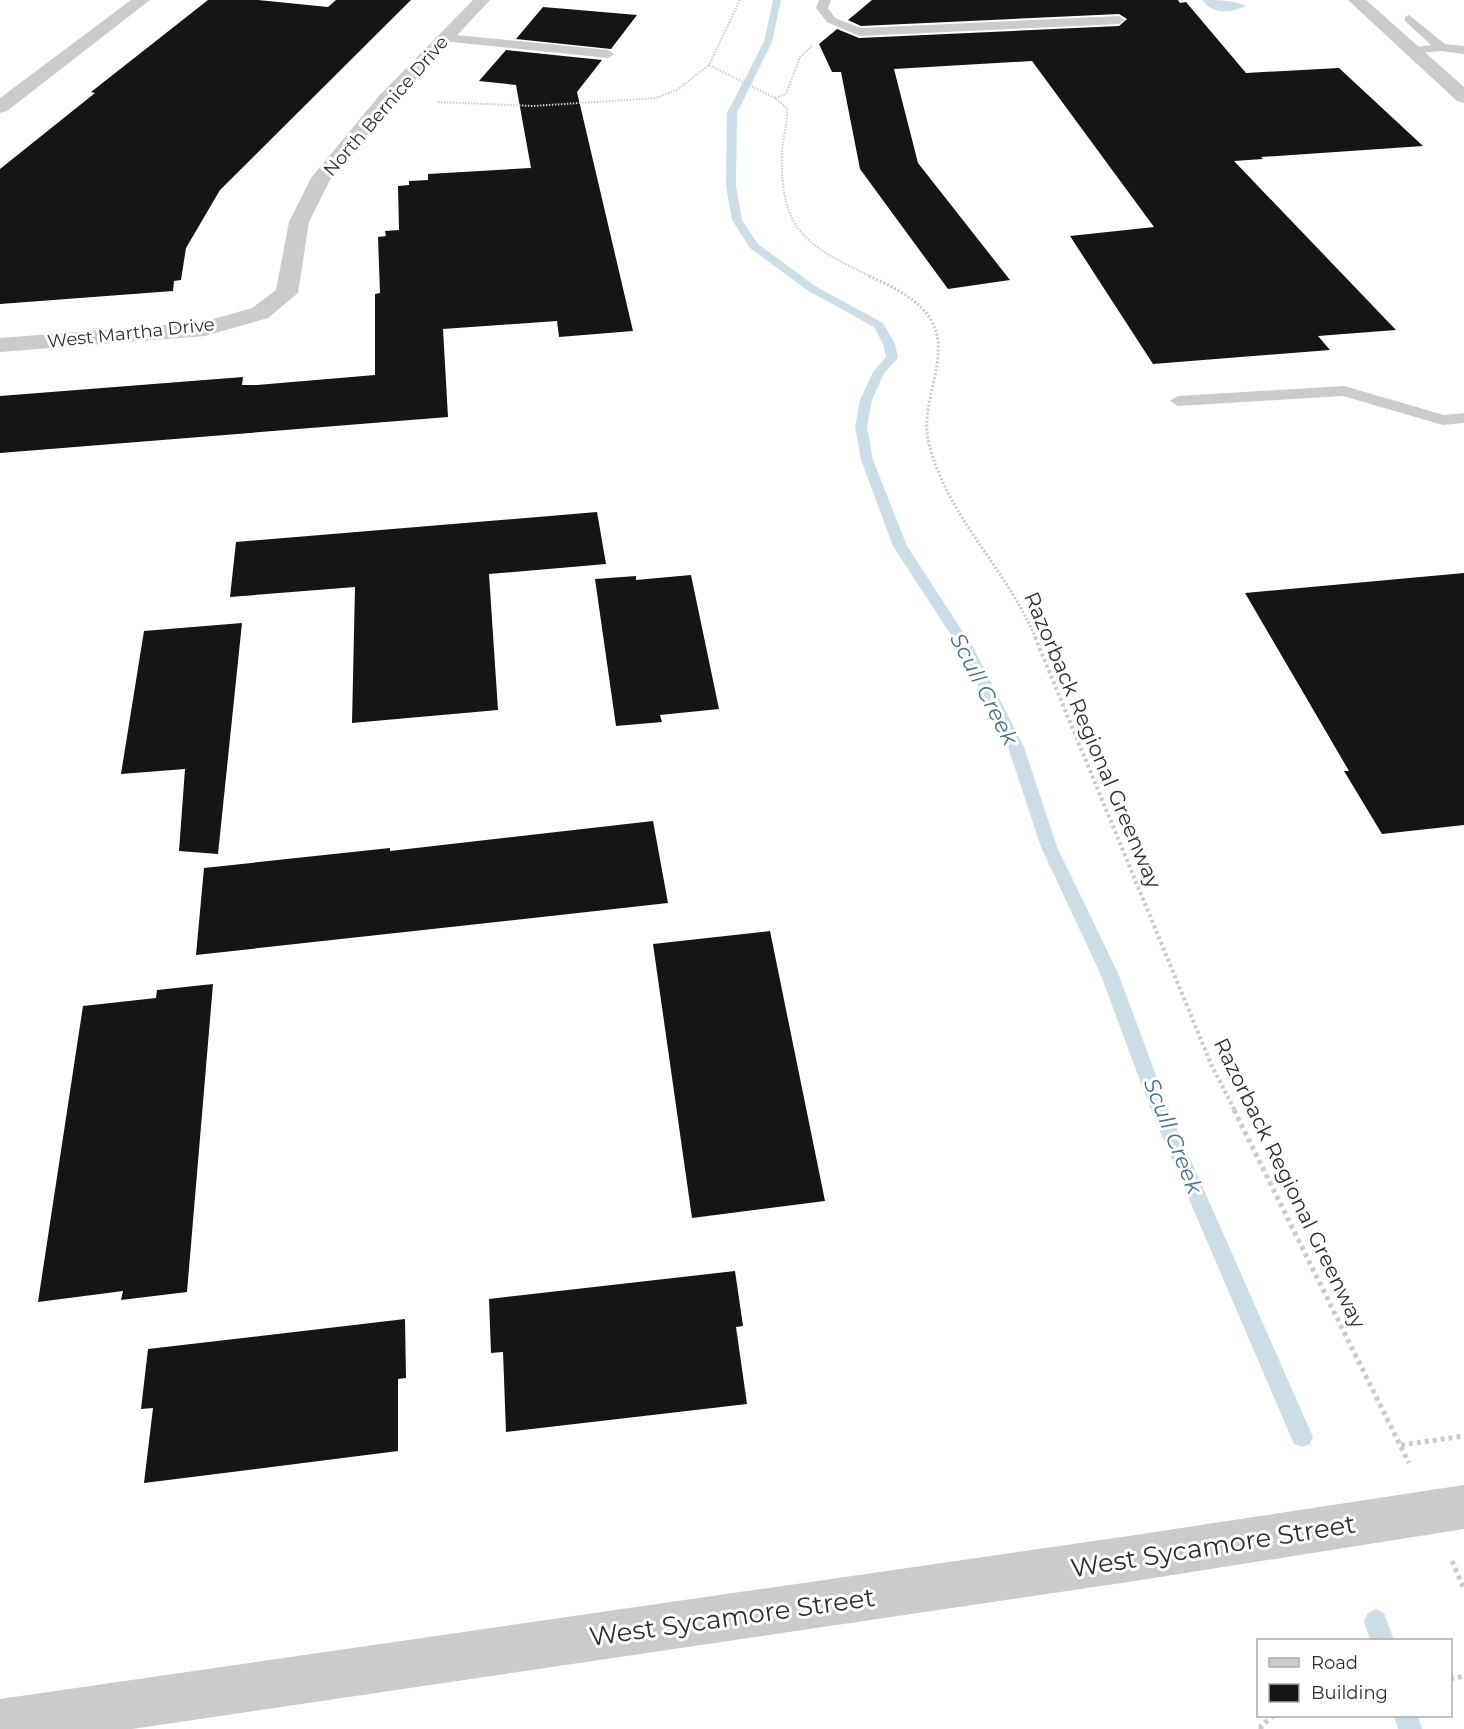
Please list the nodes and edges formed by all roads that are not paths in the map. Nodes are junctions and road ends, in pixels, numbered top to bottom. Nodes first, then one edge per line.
1 (142, 0) edge
2 (482, 0) edge
3 (825, 0) edge
4 (1356, 0) edge
5 (1409, 19) dead end
6 (1119, 20) dead end
7 (446, 38) junction
8 (1441, 47) junction
9 (1464, 50) edge
10 (1413, 51) junction
11 (608, 54) dead end
12 (1452, 62) edge
13 (1464, 97) edge
14 (0, 107) edge
15 (260, 313) joint
16 (0, 345) edge
17 (1178, 401) dead end
18 (1464, 418) edge
19 (1448, 1510) edge
20 (70, 1721) edge
21 (0, 1724) edge

1 - 14 street
2 - 7 street, North Bernice Drive
3 - 6 lane
4 - 10 street
5 - 8 lane
7 - 11 lane
7 - 15 street, North Bernice Drive
8 - 9 lane
8 - 10 lane
10 - 12 street
12 - 13 street
15 - 16 street, West Martha Drive
17 - 18 lane
19 - 20 street, West Sycamore Street
20 - 21 street, West Sycamore Street

